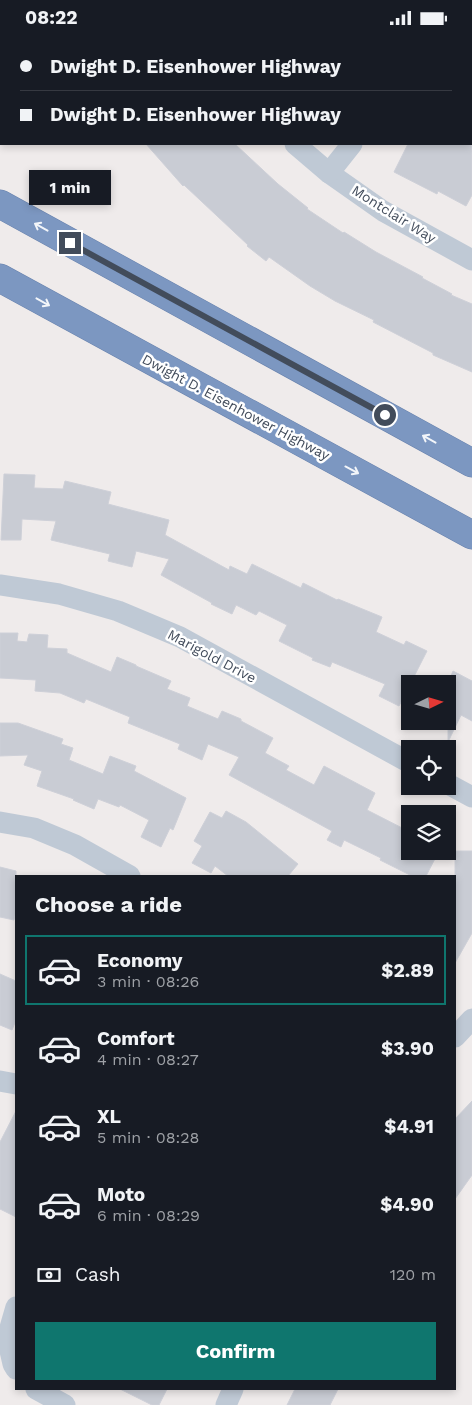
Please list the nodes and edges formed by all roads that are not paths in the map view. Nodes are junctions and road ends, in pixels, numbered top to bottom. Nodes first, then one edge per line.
1 (296, 145) edge
2 (351, 145) edge
3 (329, 173) junction
4 (0, 204) edge
5 (472, 260) edge
6 (0, 278) edge
7 (472, 463) edge
8 (472, 535) edge
9 (0, 585) edge
10 (401, 758) edge
11 (456, 788) edge
12 (472, 797) edge
13 (0, 822) edge
14 (128, 875) edge
15 (472, 1019) edge
16 (456, 1036) edge
17 (0, 1081) edge
18 (15, 1084) edge
19 (15, 1309) edge
20 (3, 1338) edge
21 (15, 1367) edge
22 (38, 1390) edge
23 (234, 1390) edge
24 (65, 1405) edge
25 (226, 1405) edge

1 - 3 street, Montclair Way
2 - 3 street
3 - 5 street, Montclair Way
7 -> 4 highway
6 -> 8 highway, Dwight D. Eisenhower Highway
9 - 10 street, Marigold Drive
11 - 12 street
13 - 14 street
15 - 16 street
17 - 18 street
19 - 20 street
20 - 21 street
22 - 24 street
23 - 25 street

